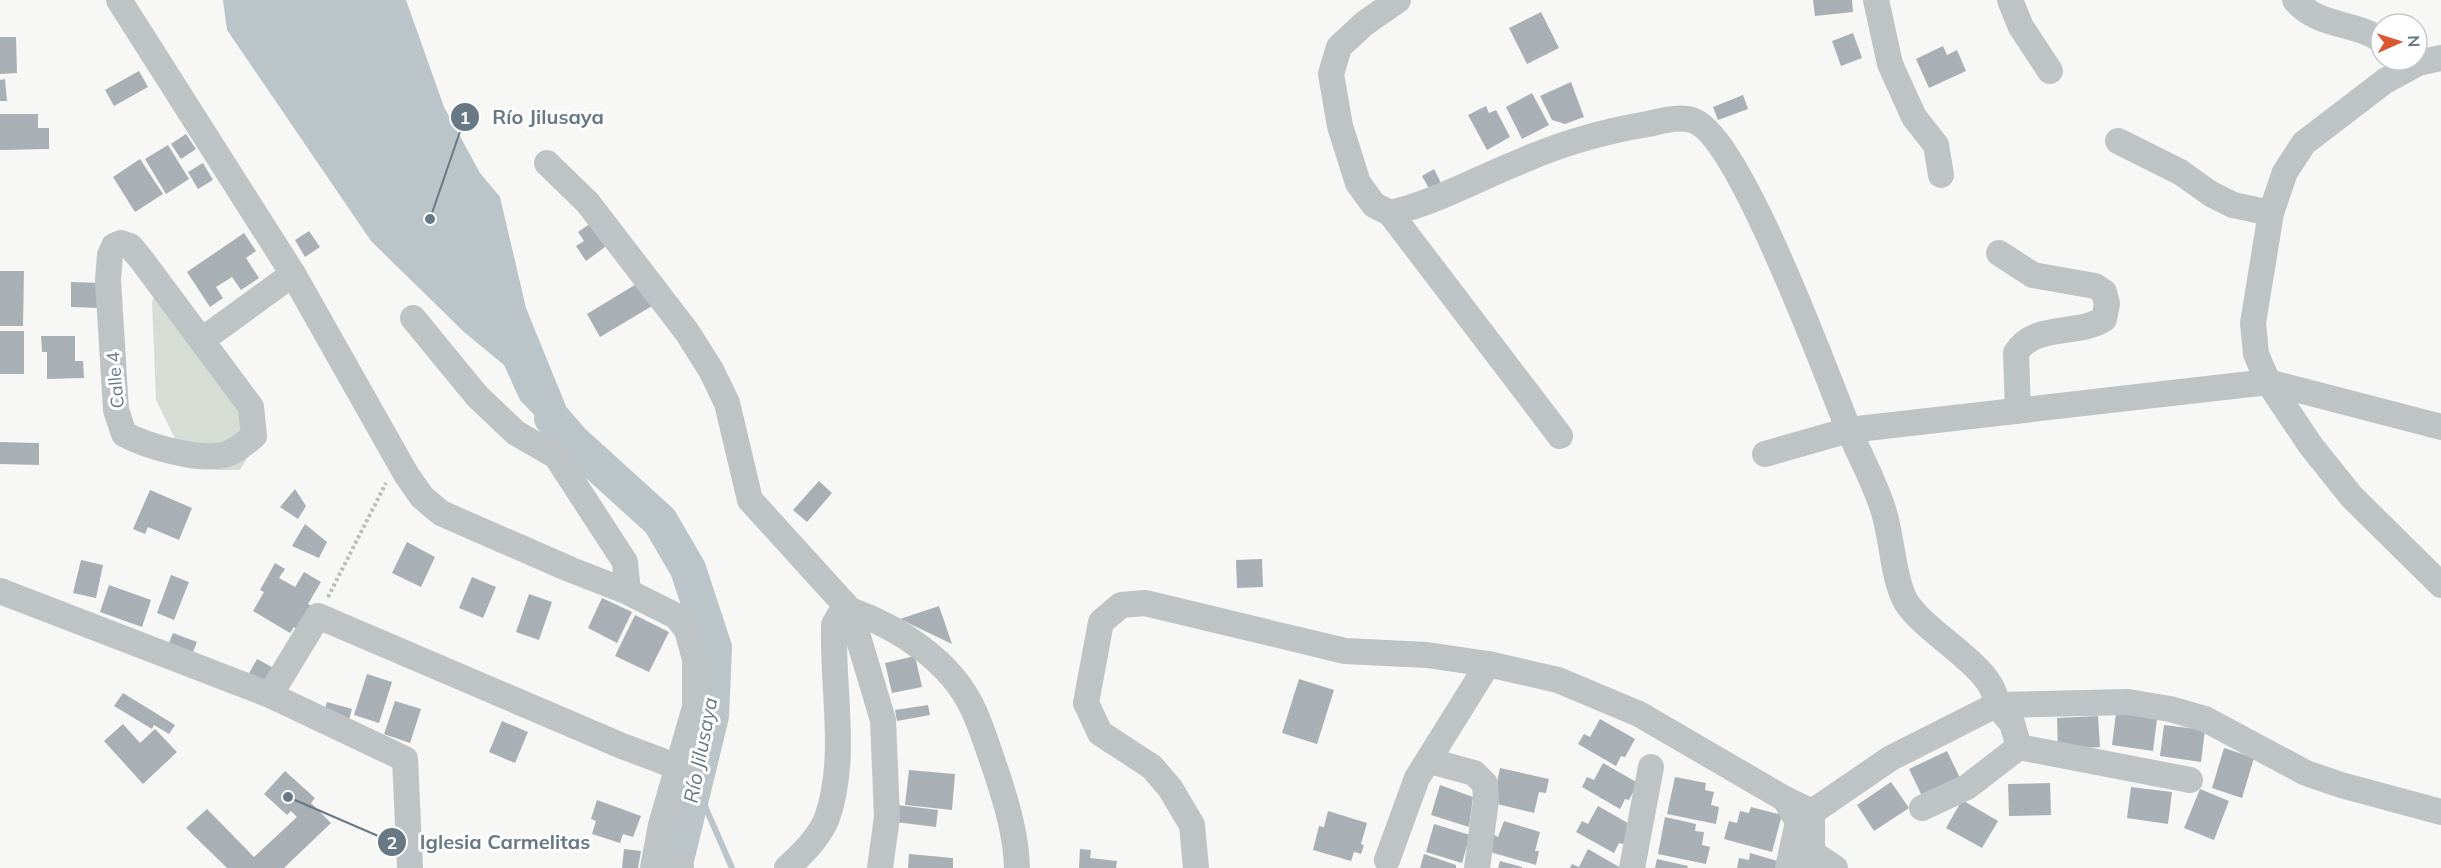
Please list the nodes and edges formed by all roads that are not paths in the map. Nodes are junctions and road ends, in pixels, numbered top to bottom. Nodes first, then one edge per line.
1 (119, 0) edge
2 (1398, 0) edge
3 (1876, 0) edge
4 (2010, 0) edge
5 (2295, 0) edge
6 (2369, 33) edge
7 (2050, 71) dead end
8 (2395, 72) edge
9 (2118, 141) dead end
10 (547, 163) dead end
11 (1941, 175) dead end
12 (1390, 213) junction
13 (2271, 213) junction
14 (1999, 253) dead end
15 (293, 274) junction
16 (413, 318) dead end
17 (202, 340) junction
18 (2268, 382) junction
19 (2018, 411) junction
20 (2441, 427) edge
21 (1849, 430) junction
22 (1560, 436) dead end
23 (1765, 454) dead end
24 (2441, 585) edge
25 (0, 591) edge
26 (628, 591) junction
27 (850, 609) junction
28 (1488, 664) junction
29 (270, 695) junction
30 (1996, 705) junction
31 (2019, 747) junction
32 (1430, 761) junction
33 (678, 767) junction
34 (1651, 767) dead end
35 (2190, 780) dead end
36 (1785, 800) junction
37 (1922, 808) dead end
38 (1812, 812) junction
39 (2441, 812) edge
40 (1387, 860) dead end
41 (1813, 861) edge
42 (666, 862) edge
43 (410, 868) edge
44 (787, 868) edge
45 (880, 868) edge
46 (1017, 868) edge
47 (1196, 868) edge
48 (1476, 868) edge
49 (1632, 868) edge
50 (1788, 868) edge
51 (1835, 868) edge

1 - 15 street
2 - 12 street
3 - 11 street
4 - 7 street
5 - 6 street
8 - 13 street
9 - 13 street
10 - 27 street
12 - 21 street
12 - 22 street
13 - 18 street
14 - 19 street
15 - 17 street
15 - 26 street
16 - 26 street
17 - 17 street, Calle 4
18 - 19 street
18 - 20 street
18 - 24 street
19 - 21 street
21 - 23 street
21 - 30 street
25 - 29 street
26 - 33 street
27 - 44 street
27 - 45 street
27 - 46 street
28 - 32 street
28 - 36 street
28 - 47 street
29 - 33 street
29 - 43 street
30 - 31 street
30 - 38 street
30 - 39 street
31 - 35 street
31 - 37 street
32 - 40 street
32 - 48 street
33 - 42 street
34 - 49 street
36 - 38 street
36 - 50 street
38 - 41 street
41 - 51 street

